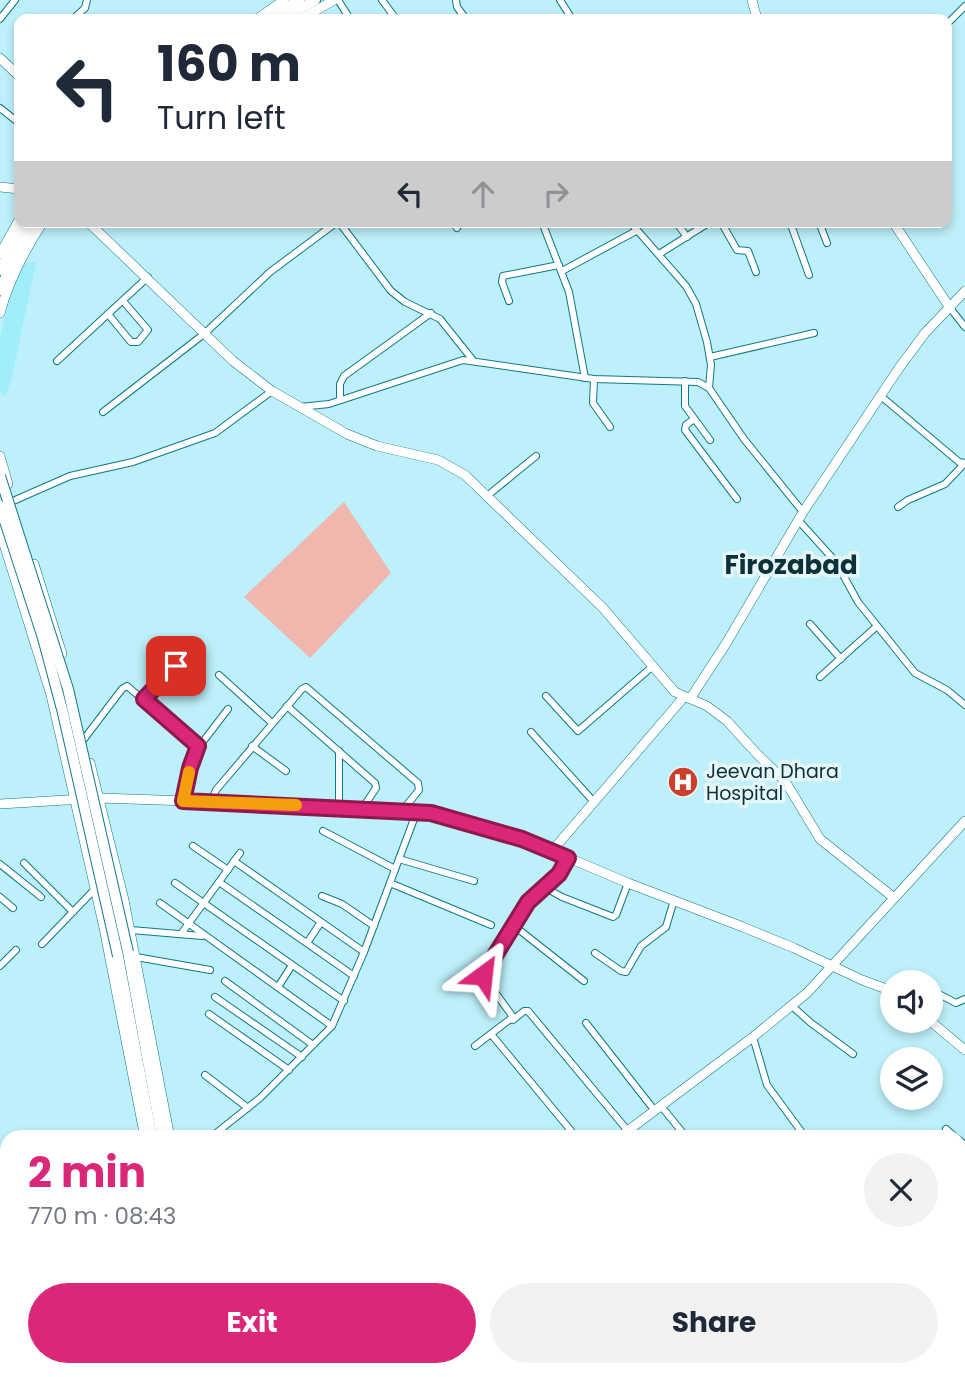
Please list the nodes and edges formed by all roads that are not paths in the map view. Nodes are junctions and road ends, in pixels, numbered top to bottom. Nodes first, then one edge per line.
1 (15, 0) edge
2 (284, 0) edge
3 (299, 0) edge
4 (315, 0) edge
5 (336, 0) edge
6 (965, 6) edge
7 (264, 14) edge
8 (276, 14) edge
9 (291, 14) edge
10 (315, 14) edge
11 (0, 19) edge
12 (952, 19) edge
13 (0, 58) edge
14 (14, 70) edge
15 (0, 108) edge
16 (14, 119) edge
17 (15, 228) edge
18 (23, 228) edge
19 (32, 228) edge
20 (39, 228) edge
21 (95, 228) edge
22 (330, 228) edge
23 (343, 228) edge
24 (544, 228) edge
25 (634, 228) edge
26 (680, 228) edge
27 (701, 228) edge
28 (724, 228) edge
29 (792, 228) edge
30 (821, 228) edge
31 (897, 228) edge
32 (636, 231) junction
33 (687, 237) junction
34 (827, 243) dead end
35 (0, 254) edge
36 (659, 254) junction
37 (560, 268) junction
38 (0, 270) edge
39 (756, 272) dead end
40 (809, 275) dead end
41 (148, 277) junction
42 (0, 290) edge
43 (965, 291) edge
44 (123, 301) junction
45 (509, 301) dead end
46 (950, 308) junction
47 (0, 313) edge
48 (431, 313) junction
49 (108, 314) junction
50 (965, 327) edge
51 (814, 333) dead end
52 (204, 334) junction
53 (710, 357) junction
54 (472, 359) junction
55 (57, 361) dead end
56 (586, 378) junction
57 (594, 379) junction
58 (685, 382) junction
59 (709, 388) junction
60 (272, 391) junction
61 (882, 397) junction
62 (340, 400) junction
63 (300, 408) junction
64 (103, 412) dead end
65 (694, 419) junction
66 (610, 427) dead end
67 (710, 440) dead end
68 (0, 456) edge
69 (536, 456) dead end
70 (965, 463) edge
71 (0, 476) edge
72 (487, 496) junction
73 (737, 499) dead end
74 (13, 501) junction
75 (0, 506) edge
76 (898, 507) dead end
77 (800, 516) junction
78 (0, 531) edge
79 (810, 624) dead end
80 (877, 626) junction
81 (841, 659) junction
82 (176, 666) dead end
83 (653, 666) junction
84 (219, 675) dead end
85 (820, 677) dead end
86 (546, 696) dead end
87 (687, 698) junction
88 (144, 699) junction
89 (965, 705) edge
90 (287, 706) junction
91 (228, 709) dead end
92 (272, 723) junction
93 (531, 732) dead end
94 (84, 739) junction
95 (198, 746) junction
96 (252, 746) junction
97 (340, 751) junction
98 (286, 771) dead end
99 (99, 798) junction
100 (75, 799) junction
101 (183, 801) junction
102 (211, 802) junction
103 (594, 802) junction
104 (0, 804) edge
105 (339, 807) junction
106 (362, 808) junction
107 (402, 811) junction
108 (417, 811) junction
109 (965, 821) edge
110 (323, 831) dead end
111 (193, 846) dead end
112 (552, 851) junction
113 (240, 853) dead end
114 (568, 858) junction
115 (399, 859) junction
116 (234, 861) junction
117 (24, 863) dead end
118 (0, 864) edge
119 (395, 869) junction
120 (228, 870) junction
121 (474, 881) dead end
122 (219, 882) junction
123 (175, 883) dead end
124 (390, 883) junction
125 (628, 883) junction
126 (544, 887) junction
127 (95, 889) junction
128 (0, 897) edge
129 (41, 897) dead end
130 (322, 897) dead end
131 (893, 897) junction
132 (674, 901) junction
133 (204, 903) junction
134 (160, 904) dead end
135 (13, 908) dead end
136 (73, 912) junction
137 (321, 922) junction
138 (188, 925) junction
139 (491, 925) dead end
140 (513, 925) junction
141 (373, 926) junction
142 (131, 930) junction
143 (181, 934) junction
144 (205, 936) junction
145 (307, 943) junction
146 (42, 944) dead end
147 (16, 950) dead end
148 (364, 952) junction
149 (595, 953) dead end
150 (128, 955) junction
151 (292, 965) junction
152 (0, 966) edge
153 (834, 966) junction
154 (211, 970) dead end
155 (354, 976) junction
156 (225, 981) dead end
157 (584, 981) dead end
158 (880, 984) edge
159 (278, 987) junction
160 (943, 996) edge
161 (215, 997) dead end
162 (965, 999) edge
163 (344, 1001) junction
164 (792, 1006) junction
165 (209, 1014) dead end
166 (513, 1020) junction
167 (586, 1023) dead end
168 (332, 1026) junction
169 (943, 1031) edge
170 (491, 1034) junction
171 (753, 1037) junction
172 (313, 1045) junction
173 (475, 1046) dead end
174 (965, 1049) edge
175 (853, 1054) dead end
176 (302, 1056) junction
177 (289, 1070) junction
178 (205, 1075) dead end
179 (248, 1108) junction
180 (658, 1108) junction
181 (143, 1130) edge
182 (151, 1130) edge
183 (161, 1130) edge
184 (168, 1130) edge
185 (220, 1130) edge
186 (570, 1130) edge
187 (627, 1130) edge
188 (629, 1130) edge
189 (679, 1130) edge
190 (800, 1130) edge

1 - 11 street
2 - 7 street
3 - 8 main road
4 - 9 main road
5 - 10 street
6 - 12 street
13 - 14 street
15 - 16 street
17 - 35 street
18 - 38 main road
19 - 42 main road
20 - 47 street
21 - 41 street
22 - 52 street
23 - 48 street
24 - 37 street
25 - 32 street
26 - 33 street
27 - 33 street
28 - 39 street
29 - 40 street
30 - 34 street
31 - 46 street
32 - 36 street
32 - 37 street
33 - 36 street
36 - 53 street
37 - 45 street
37 - 56 street
41 - 44 street
41 - 52 street
43 - 46 street
44 - 49 street
44 - 49 street
46 - 50 street
46 - 61 street
48 - 54 street
48 - 62 street
49 - 55 street
51 - 53 street
52 - 60 street
52 - 64 street
53 - 59 street
54 - 56 street
54 - 62 street
56 - 57 street
57 - 58 street
57 - 66 street
58 - 59 street
58 - 65 street
59 - 77 street
60 - 63 street
60 - 74 street
61 - 70 street
61 - 77 street
62 - 63 street
63 - 72 street
65 - 67 street
65 - 73 street
68 - 74 street
69 - 72 street
70 - 76 street
71 - 150 main road, bridge
72 - 83 street
74 - 94 street
75 - 150 main road, bridge
77 - 80 street
77 - 87 street
78 - 100 street
79 - 81 street
80 - 81 street
80 - 89 street
81 - 85 street
82 - 88 street
83 - 86 street
83 - 87 street
84 - 92 street
87 - 103 street
87 - 131 street
88 - 94 street
88 - 95 street
90 - 92 street
90 - 97 street
90 - 107 street
91 - 95 street
92 - 96 street
93 - 103 street
94 - 99 street
95 - 101 street
96 - 98 street
96 - 102 street
97 - 105 street
97 - 106 street
99 - 100 street
99 - 101 street
99 - 142 street
100 - 104 street
100 - 127 street
101 - 102 street
102 - 105 street
103 - 112 street
105 - 106 street
106 - 107 street
107 - 108 street
108 - 112 street
108 - 115 street
109 - 131 street
110 - 119 street
111 - 120 street
112 - 114 street
113 - 116 street
114 - 125 street
114 - 126 street
115 - 119 street
115 - 121 street
116 - 120 street
116 - 137 street
117 - 136 street
118 - 129 street
119 - 124 street
120 - 122 street
122 - 133 street
122 - 145 street
123 - 133 street
124 - 139 street
124 - 141 street
125 - 126 street
125 - 132 street
126 - 140 street
127 - 136 street
127 - 181 street
128 - 135 street
130 - 141 street
131 - 153 street
132 - 149 street
132 - 153 street
133 - 138 street
133 - 151 street
134 - 138 street
136 - 146 street
137 - 145 street
137 - 148 street
138 - 143 street
138 - 144 street
140 - 157 street
140 - 166 street
141 - 148 street
142 - 143 street
142 - 150 street
143 - 144 street
144 - 159 street
145 - 155 street
147 - 152 street
148 - 155 street
150 - 154 street
150 - 182 main road
150 - 183 main road
150 - 184 street
151 - 159 street
151 - 163 street
153 - 158 street
153 - 164 street
155 - 163 street
156 - 172 street
159 - 168 street
160 - 162 street
161 - 176 street
163 - 168 street
164 - 171 street
164 - 175 street
165 - 177 street
166 - 170 street
166 - 187 street
167 - 180 street
168 - 172 street
169 - 174 street
170 - 173 street
170 - 186 street
171 - 180 street
171 - 190 street
172 - 176 street
176 - 177 street
177 - 179 street
178 - 179 street
179 - 185 street
180 - 188 street
180 - 189 street

